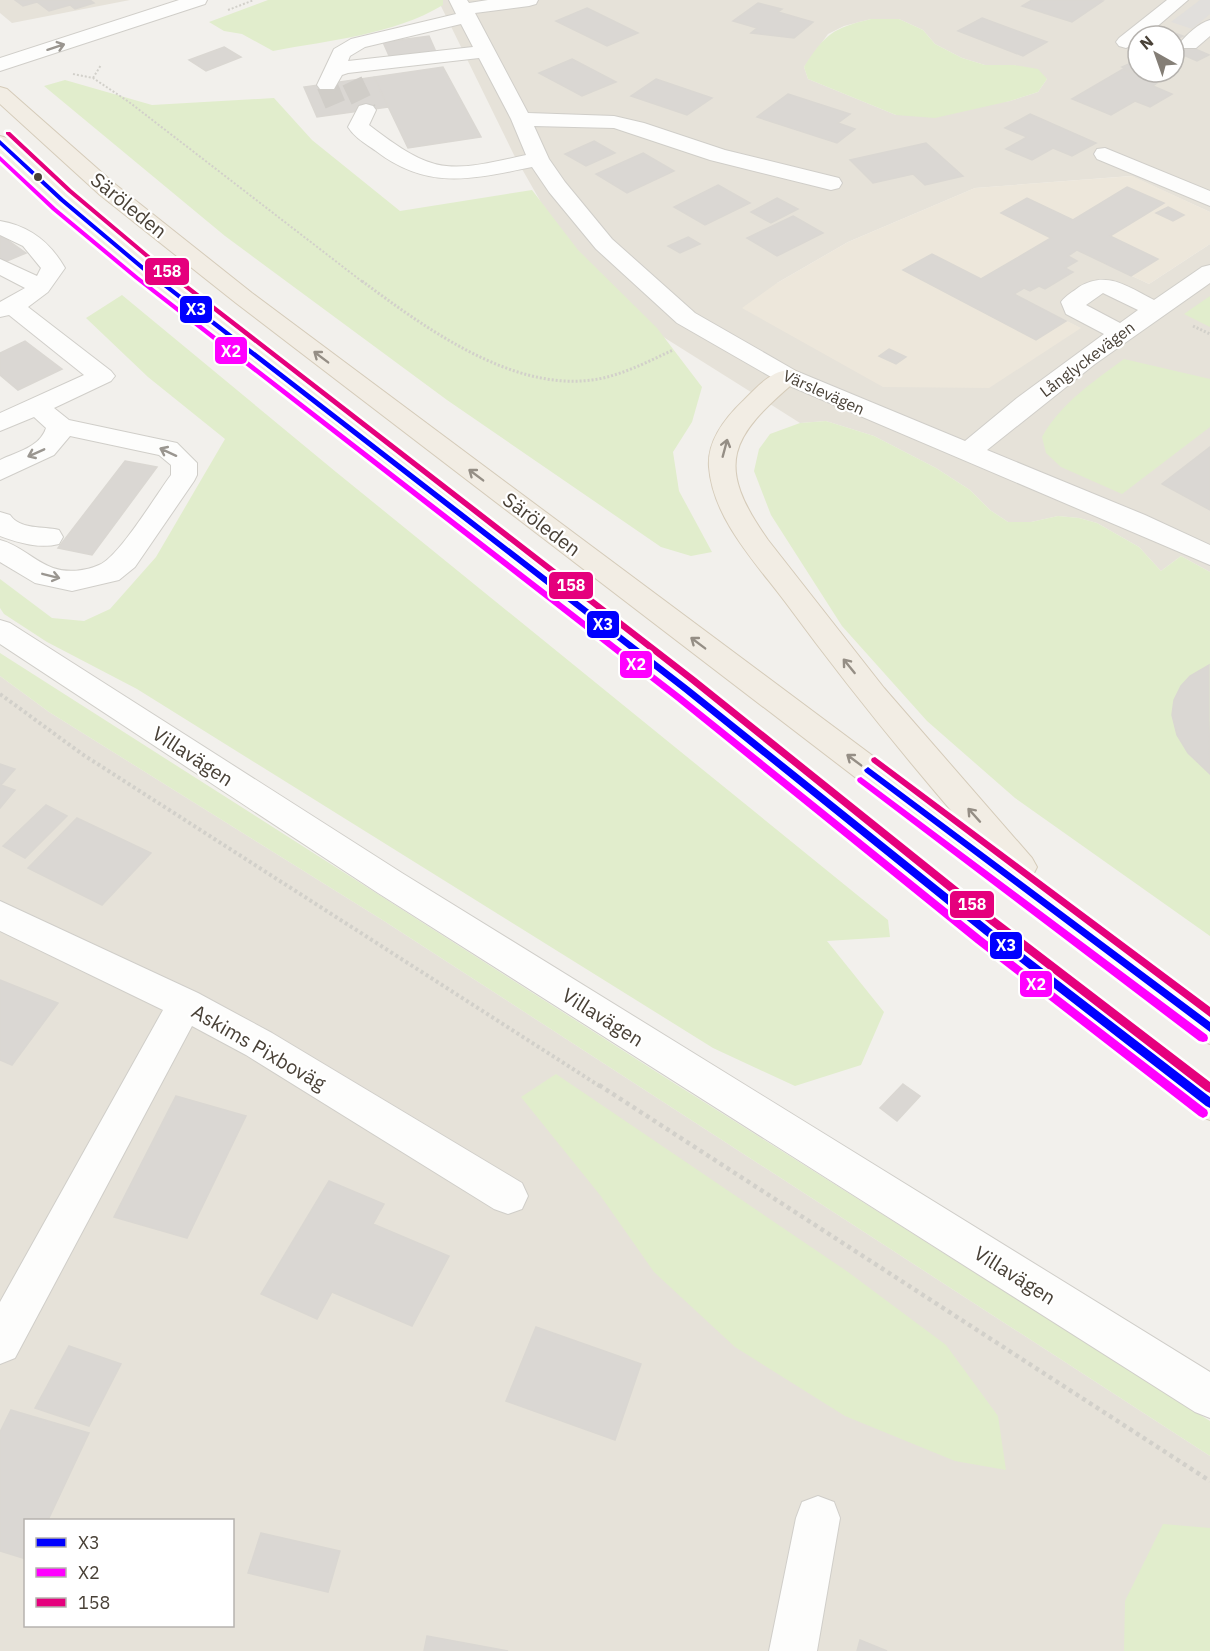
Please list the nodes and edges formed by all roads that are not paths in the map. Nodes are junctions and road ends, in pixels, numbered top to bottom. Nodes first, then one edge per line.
1 (165, 0) edge
2 (198, 0) edge
3 (529, 0) edge
4 (1179, 0) edge
5 (463, 9) edge
6 (1149, 24) edge
7 (1210, 26) edge
8 (1189, 44) dead end
9 (0, 47) edge
10 (486, 51) junction
11 (0, 65) edge
12 (331, 76) junction
13 (352, 81) dead end
14 (0, 93) edge
15 (339, 113) tunnel mouth
16 (521, 119) junction
17 (0, 142) edge
18 (1105, 154) dead end
19 (538, 159) junction
20 (831, 183) dead end
21 (1210, 199) edge
22 (0, 228) edge
23 (0, 266) edge
24 (1210, 272) edge
25 (40, 287) junction
26 (6, 308) edge
27 (1154, 309) junction
28 (1121, 333) junction
29 (787, 376) junction
30 (38, 407) junction
31 (0, 423) edge
32 (60, 426) junction
33 (968, 452) junction
34 (3, 472) edge
35 (0, 521) edge
36 (49, 537) dead end
37 (0, 549) edge
38 (1210, 556) edge
39 (0, 630) edge
40 (0, 915) edge
41 (1069, 922) junction
42 (185, 1004) junction
43 (1210, 1028) edge
44 (1210, 1103) edge
45 (508, 1196) dead end
46 (0, 1343) edge
47 (1210, 1397) edge
48 (818, 1518) dead end
49 (794, 1651) edge

1 - 9 street
11 -> 2 street
3 - 5 street
4 - 6 street
5 - 10 street, Värslevägen
5 - 12 street
7 - 8 street
10 - 12 street
10 - 16 street, Värslevägen
12 - 13 street
41 -> 14 main road, Säröleden
15 - 19 street
16 - 19 street, Värslevägen
16 - 20 street
17 - 44 main road, Säröleden
18 - 21 street
19 - 29 street, Värslevägen
22 - 25 street
23 - 25 street
24 - 27 street, Långlyckevägen
25 - 26 street
26 - 30 street
27 - 28 street, Långlyckevägen
27 - 28 street
28 - 33 street, Långlyckevägen
29 - 33 street, Värslevägen
41 -> 29 main road
30 - 31 street
30 - 32 street
32 -> 34 street
37 -> 32 street
33 - 38 street, Värslevägen
35 - 36 street
39 - 47 street, Villavägen
40 - 42 street, Askims Pixboväg
41 - 43 main road, Säröleden
42 - 45 street, Askims Pixboväg
42 - 46 street
48 - 49 street

